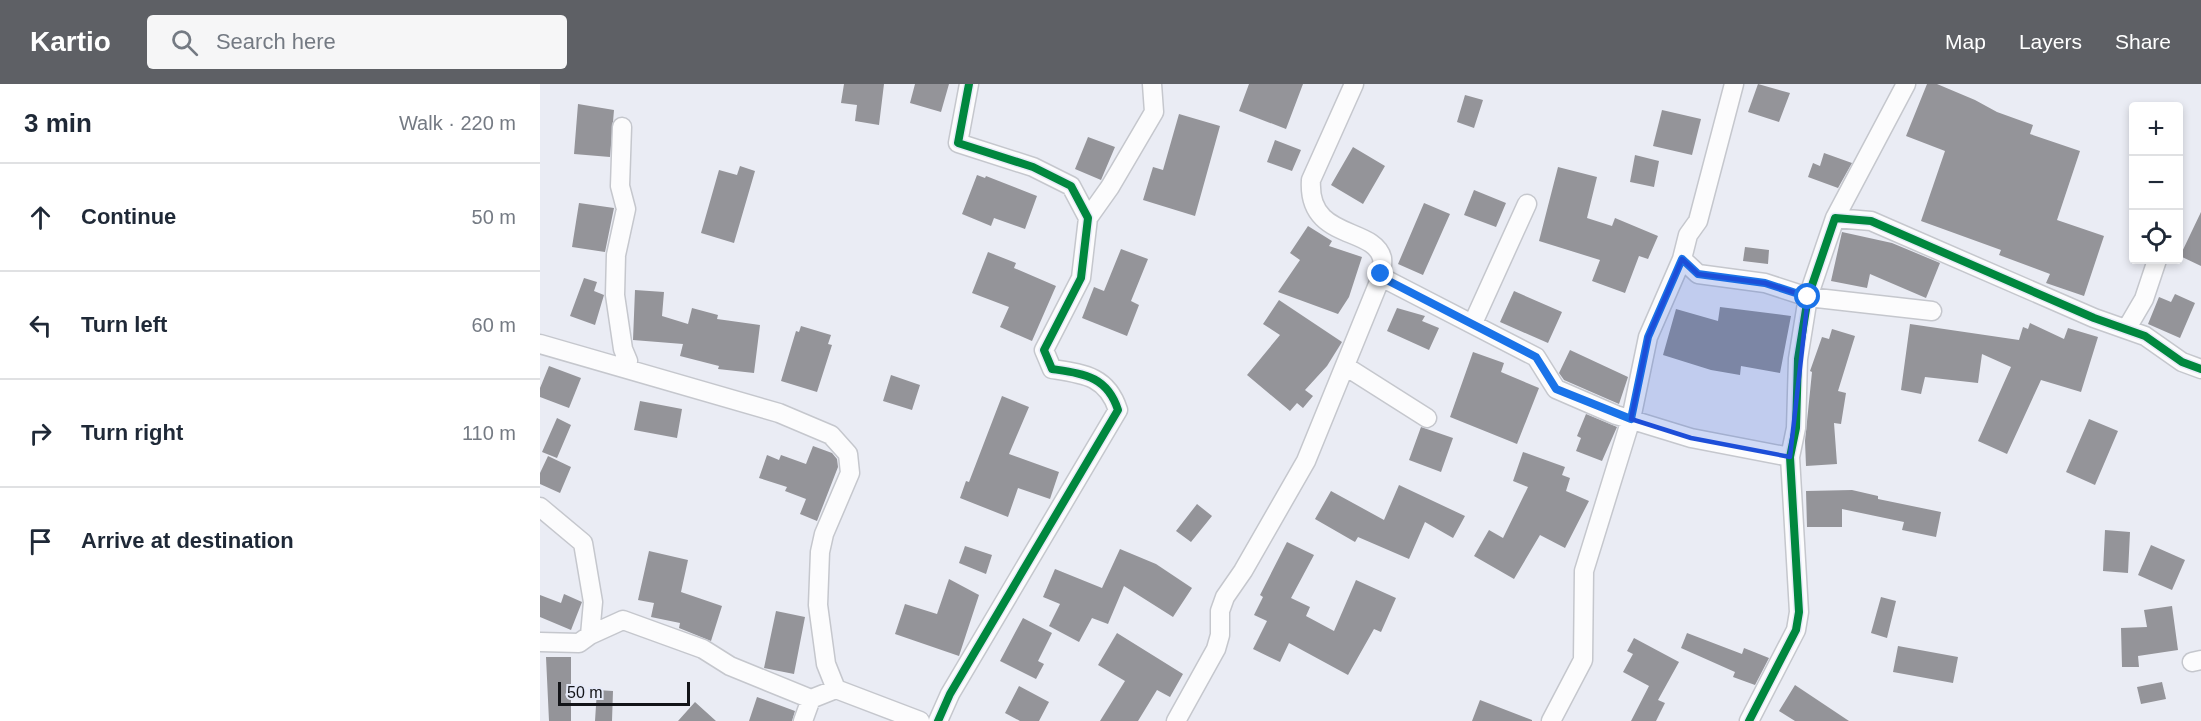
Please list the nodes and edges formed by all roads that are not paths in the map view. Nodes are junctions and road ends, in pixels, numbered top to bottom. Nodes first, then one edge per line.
1 (969, 84) edge
2 (1152, 84) edge
3 (1354, 84) edge
4 (1734, 84) edge
5 (1906, 84) edge
6 (622, 127) dead end
7 (1527, 204) dead end
8 (1089, 218) junction
9 (1835, 218) junction
10 (1682, 259) junction
11 (2156, 264) edge
12 (1381, 277) junction
13 (1808, 297) junction
14 (1932, 311) dead end
15 (1473, 323) junction
16 (2127, 328) junction
17 (540, 344) edge
18 (1346, 366) junction
19 (624, 367) junction
20 (2201, 369) edge
21 (1427, 418) dead end
22 (1631, 419) junction
23 (1790, 457) junction
24 (540, 507) edge
25 (590, 635) junction
26 (540, 642) edge
27 (836, 689) junction
28 (811, 699) junction
29 (803, 721) edge
30 (920, 721) edge
31 (938, 721) edge
32 (1176, 721) edge
33 (1551, 721) edge
34 (1749, 721) edge

1 - 8 street
2 - 8 street
3 - 12 street
4 - 10 street
5 - 9 street
6 - 19 street
7 - 15 street
8 - 31 street
9 - 13 street
9 - 16 street
10 - 13 street
10 - 22 street
11 - 16 street
12 - 15 street
12 - 18 street
13 - 14 street
13 - 23 street
15 - 22 street
16 - 20 street
17 - 19 street
18 - 21 street
18 - 32 street
19 - 27 street
22 - 23 street
22 - 33 street
23 - 34 street
24 - 25 street
25 - 26 street
25 - 28 street
27 - 28 street
27 - 30 street
28 - 29 street

